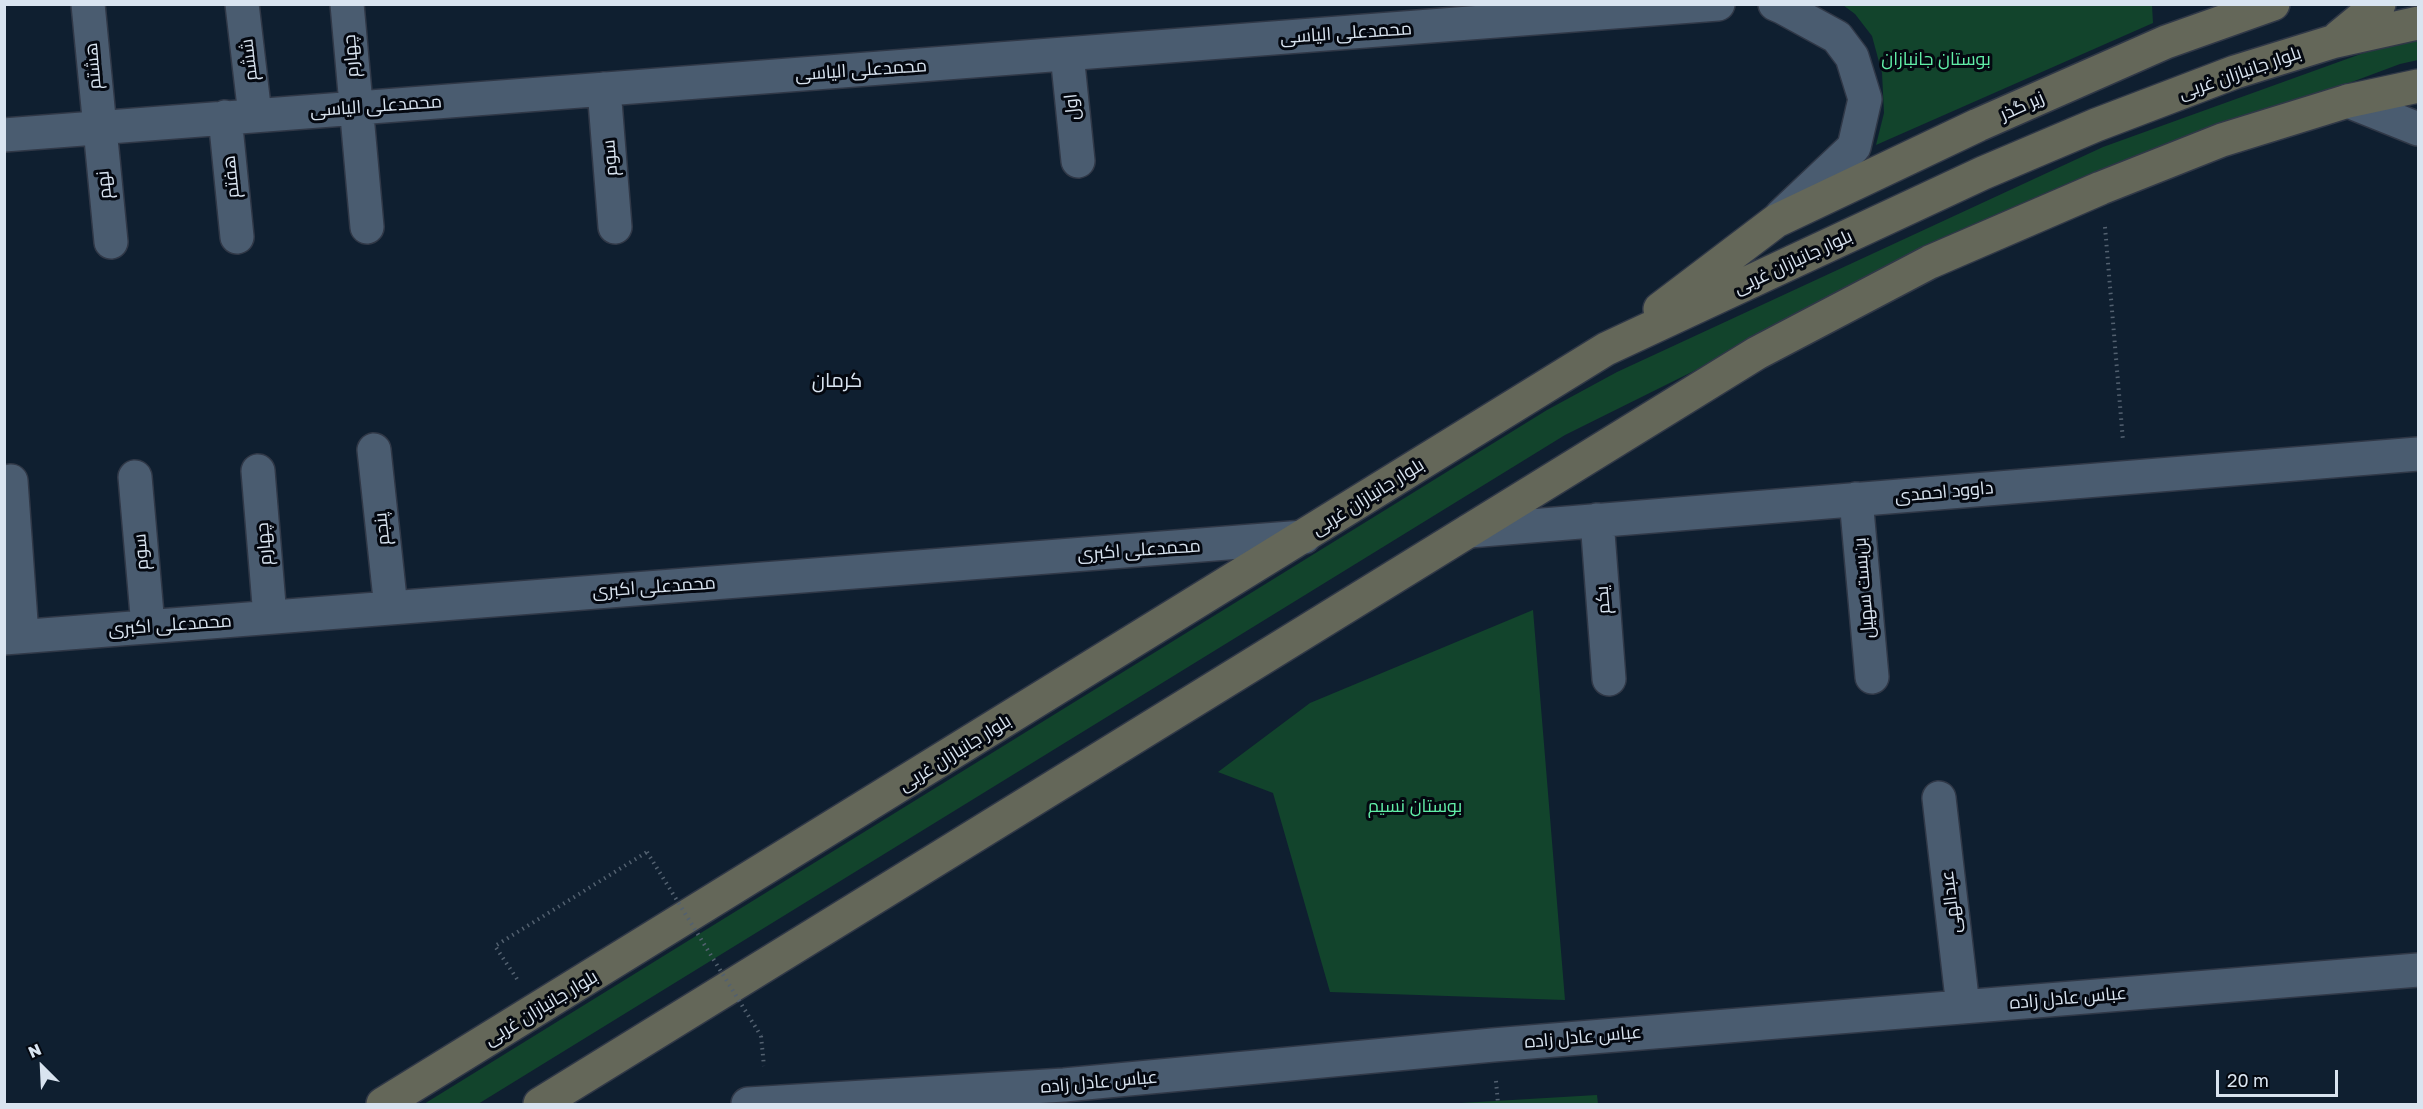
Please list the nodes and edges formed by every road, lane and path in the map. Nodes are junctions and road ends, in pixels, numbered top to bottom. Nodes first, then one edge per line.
1 (88, 4) edge
2 (242, 4) edge
3 (346, 4) edge
4 (1718, 4) edge
5 (1775, 4) edge
6 (2273, 4) edge
7 (2379, 4) edge
8 (2418, 23) edge
9 (2332, 42) junction
10 (1067, 54) junction
11 (2418, 86) edge
12 (604, 89) junction
13 (2348, 101) junction
14 (355, 108) junction
15 (240, 116) junction
16 (98, 128) junction
17 (2418, 129) edge
18 (4, 135) edge
19 (1078, 161) dead end
20 (2101, 188) junction
21 (1776, 221) junction
22 (367, 227) dead end
23 (615, 227) dead end
24 (237, 237) dead end
25 (111, 242) dead end
26 (1606, 350) junction
27 (374, 450) dead end
28 (2418, 454) edge
29 (258, 471) dead end
30 (135, 477) dead end
31 (2127, 478) junction
32 (11, 481) dead end
33 (1856, 499) junction
34 (1597, 520) junction
35 (1469, 531) junction
36 (1304, 537) junction
37 (391, 608) junction
38 (270, 617) junction
39 (148, 626) junction
40 (13, 637) edge
41 (1872, 677) dead end
42 (1609, 679) dead end
43 (1939, 798) dead end
44 (495, 946) dead end
45 (2418, 970) edge
46 (1964, 1007) junction
47 (764, 1068) dead end
48 (1065, 1095) edge
49 (383, 1104) edge
50 (540, 1104) edge
51 (748, 1104) edge

1 - 16 street, هشتم
2 - 15 street, ششم
3 - 14 street, چهارم
4 - 10 street, محمدعلی الیاسی
5 - 21 street
6 - 21 main road, زیر گذر
7 - 9 main road
8 - 9 main road, بلوار جانبازان غربی
9 - 26 main road, بلوار جانبازان غربی
10 - 12 street, محمدعلی الیاسی
10 - 19 street, اول
11 - 13 main road
12 - 14 street, محمدعلی الیاسی
12 - 23 street, سوم
13 - 17 street
13 - 20 main road
14 - 15 street, محمدعلی الیاسی
14 - 22 street
15 - 16 street, محمدعلی الیاسی
15 - 24 street, هفتم
16 - 18 street, محمدعلی الیاسی
16 - 25 street, نهم
20 - 31 path
20 - 35 main road
21 - 26 main road, زیر گذر
26 - 36 main road, بلوار جانبازان غربی
27 - 37 street, پنجم
28 - 31 street, داوود احمدی
29 - 38 street, چهارم
30 - 39 street, سوم
31 - 33 street, داوود احمدی
32 - 40 street
33 - 34 street, داوود احمدی
33 - 41 street, بن‌بست سهیل
34 - 35 street, داوود احمدی
34 - 42 street, یکم
35 - 50 main road
36 - 37 street, محمدعلی اکبری
36 - 49 main road, بلوار جانبازان غربی
37 - 38 street, محمدعلی اکبری
38 - 39 street, محمدعلی اکبری
39 - 40 street, محمدعلی اکبری
43 - 46 street, عبدالهی
44 - 47 path, bridge
45 - 46 street, عباس عادل زاده
46 - 48 street, عباس عادل زاده
48 - 51 street, عباس عادل زاده

